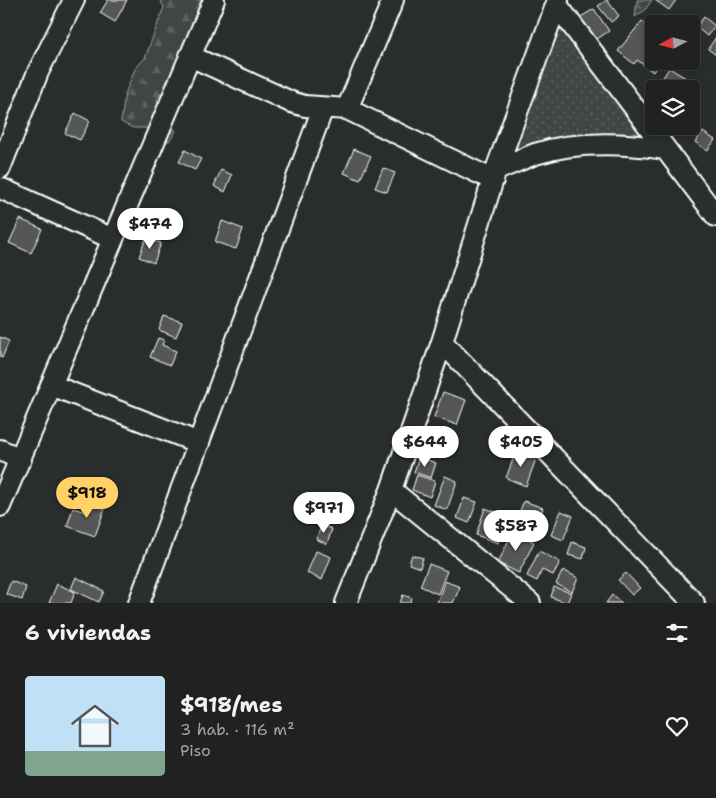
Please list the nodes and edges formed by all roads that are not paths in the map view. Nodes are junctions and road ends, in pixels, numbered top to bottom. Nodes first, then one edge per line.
1 (74, 0) edge
2 (214, 0) edge
3 (393, 0) edge
4 (558, 2) edge
5 (190, 56) junction
6 (323, 108) junction
7 (347, 108) junction
8 (665, 148) junction
9 (0, 168) edge
10 (494, 175) junction
11 (0, 188) edge
12 (716, 216) edge
13 (113, 239) junction
14 (442, 342) junction
15 (51, 385) junction
16 (199, 443) junction
17 (0, 450) edge
18 (21, 458) junction
19 (391, 490) junction
20 (0, 506) edge
21 (688, 601) edge
22 (139, 603) edge
23 (346, 603) edge
24 (530, 603) edge

1 - 9 street
2 - 5 street
3 - 7 street
4 - 8 street
4 - 10 street
5 - 6 street
5 - 13 street
6 - 7 street
6 - 16 street
7 - 10 street
8 - 10 street
8 - 12 street
10 - 14 street
11 - 13 street
13 - 15 street
14 - 19 street
14 - 21 street
15 - 16 street
15 - 18 street
16 - 22 street
17 - 18 street
18 - 20 street
19 - 23 street
19 - 24 street

